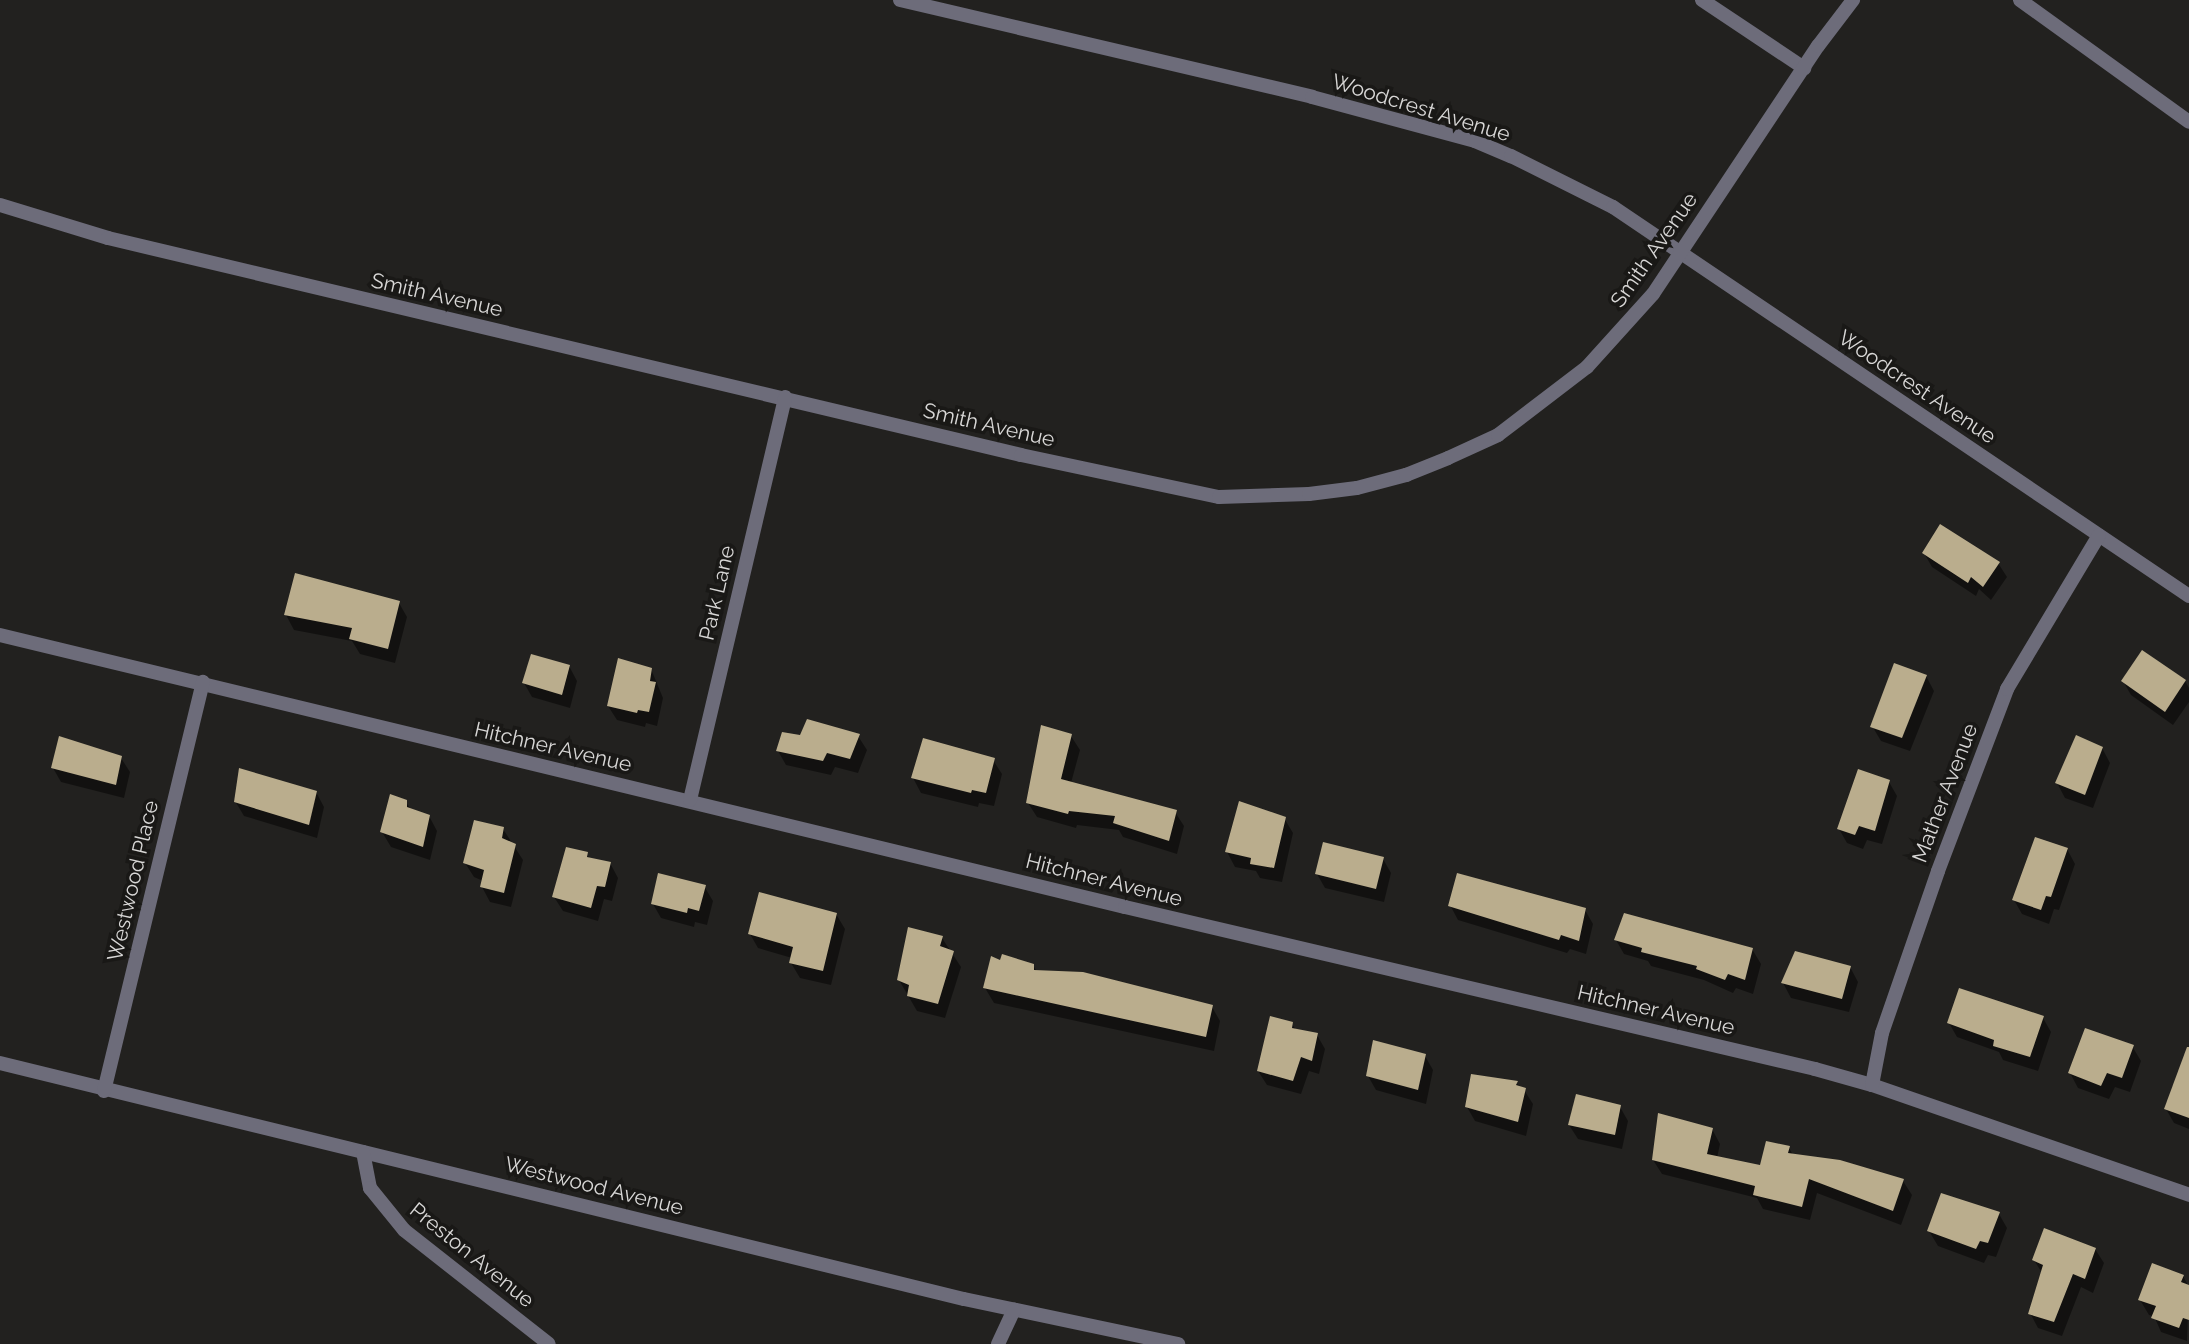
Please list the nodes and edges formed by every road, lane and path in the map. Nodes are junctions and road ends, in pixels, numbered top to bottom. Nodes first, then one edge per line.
1 (900, 0) edge
2 (1702, 0) edge
3 (1853, 0) edge
4 (2020, 0) edge
5 (1804, 68) junction
6 (2189, 122) edge
7 (0, 205) edge
8 (1681, 253) junction
9 (785, 397) junction
10 (2099, 535) junction
11 (2189, 596) edge
12 (0, 635) edge
13 (203, 682) junction
14 (690, 800) junction
15 (0, 1063) edge
16 (1872, 1085) junction
17 (104, 1091) junction
18 (363, 1152) junction
19 (2189, 1195) edge
20 (1014, 1310) junction
21 (549, 1344) edge
22 (998, 1344) edge
23 (1178, 1344) edge

1 - 8 street, Woodcrest Avenue
2 - 5 street
3 - 5 street, Smith Avenue
4 - 6 street
5 - 8 street, Smith Avenue
7 - 9 street, Smith Avenue
8 - 9 street, Smith Avenue
8 - 10 street, Woodcrest Avenue
9 - 14 street, Park Lane
10 - 11 street, Woodcrest Avenue
10 - 16 street, Mather Avenue
12 - 13 street, Hitchner Avenue
13 - 14 street, Hitchner Avenue
13 - 17 street, Westwood Place
14 - 16 street, Hitchner Avenue
15 - 17 street, Westwood Avenue
16 - 19 street, Hitchner Avenue
17 - 18 street, Westwood Avenue
18 - 20 street, Westwood Avenue
18 - 21 street, Preston Avenue
20 - 22 street
20 - 23 street, Westwood Avenue

